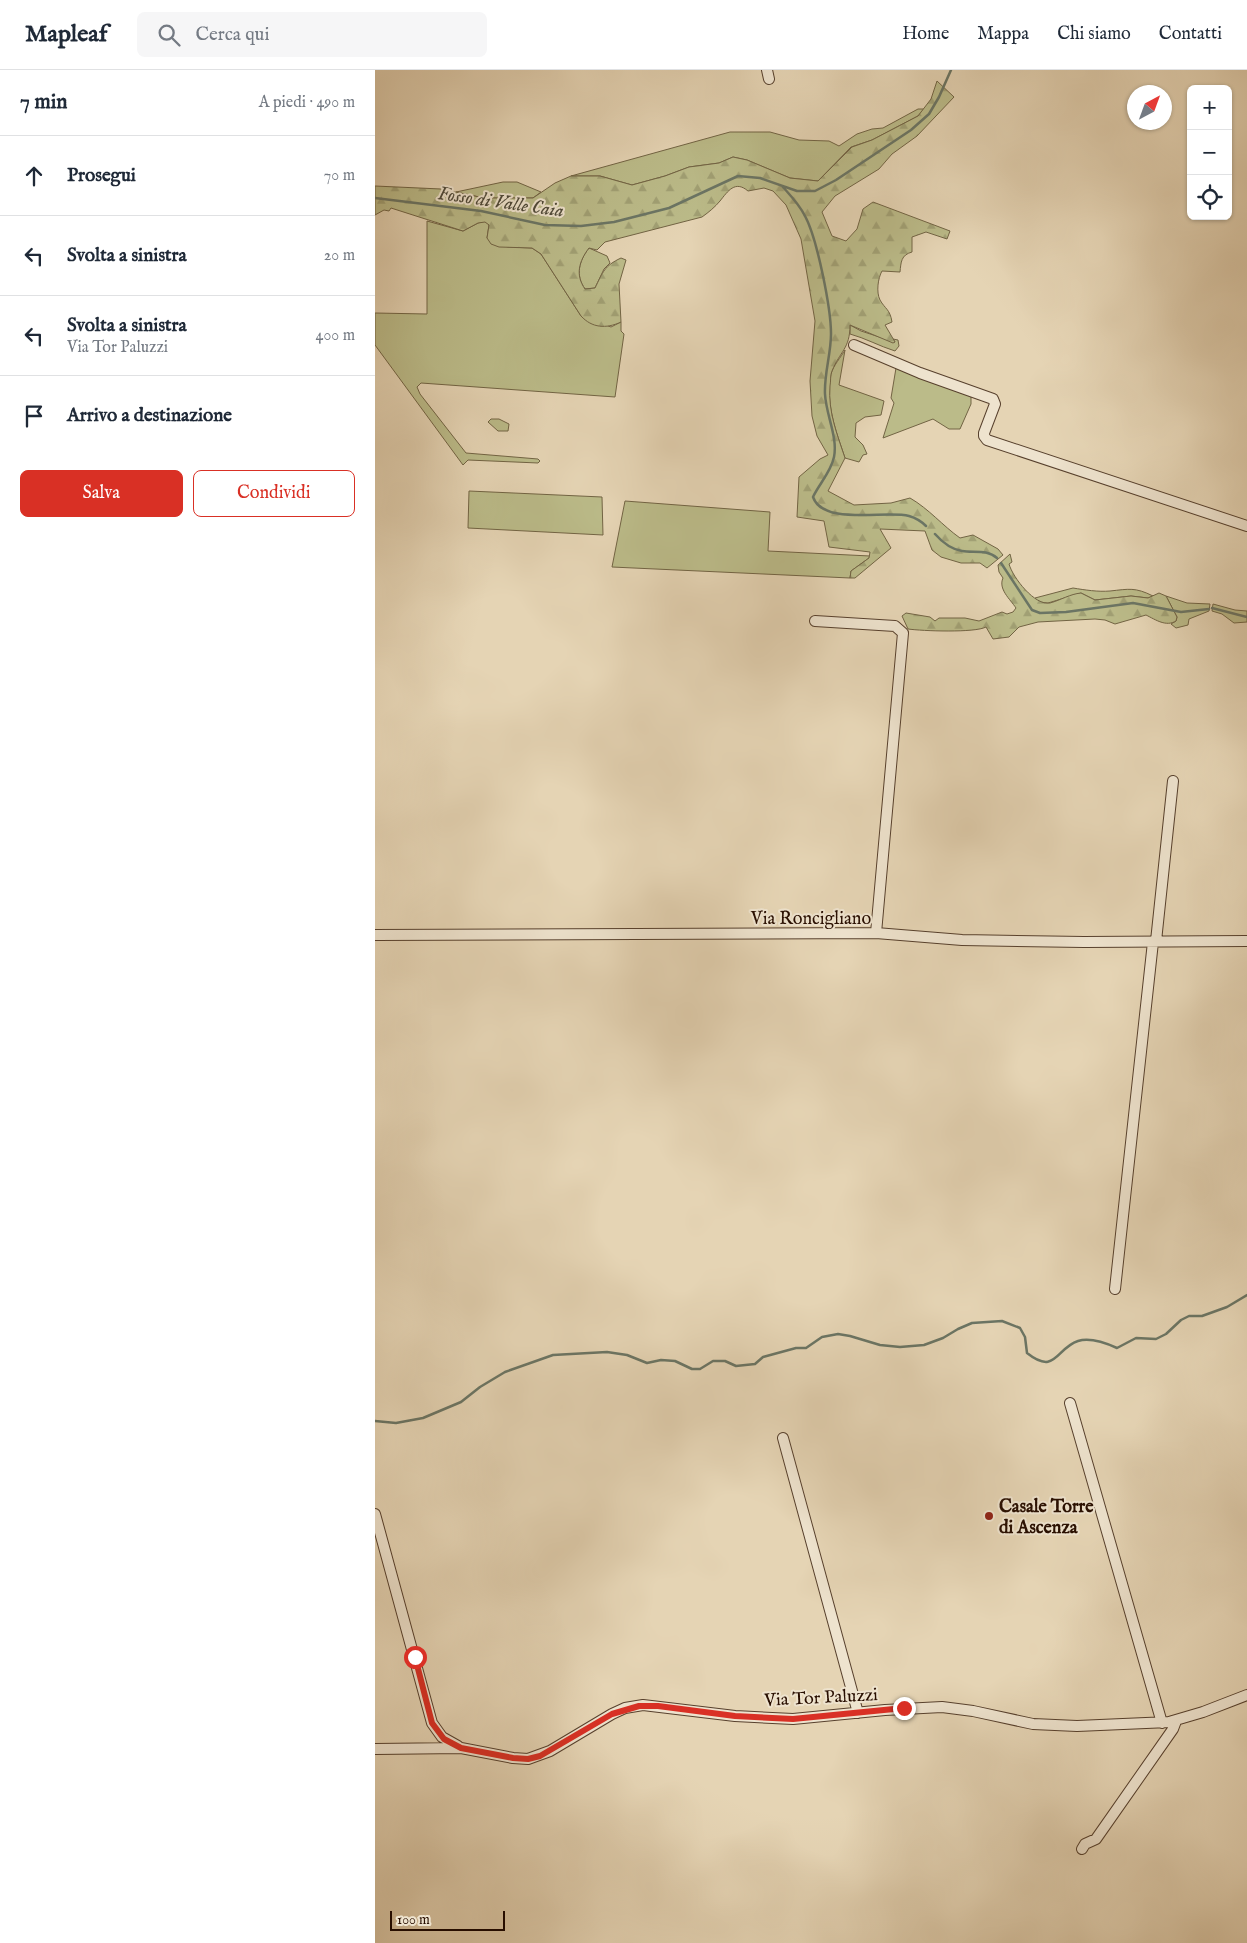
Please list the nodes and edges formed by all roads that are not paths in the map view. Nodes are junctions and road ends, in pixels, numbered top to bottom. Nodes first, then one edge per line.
1 (854, 345) dead end
2 (1247, 526) edge
3 (815, 621) dead end
4 (1173, 782) dead end
5 (876, 933) junction
6 (375, 935) edge
7 (1247, 941) edge
8 (1154, 942) junction
9 (1115, 1289) dead end
10 (1070, 1403) dead end
11 (783, 1438) dead end
12 (375, 1514) edge
13 (1247, 1695) edge
14 (858, 1713) junction
15 (1176, 1721) junction
16 (1162, 1723) junction
17 (461, 1748) junction
18 (375, 1749) edge
19 (1082, 1849) dead end

1 - 2 street
3 - 5 street
4 - 8 street
5 - 6 street, Via Roncigliano
5 - 8 street, Via Roncigliano
7 - 8 street, Via Roncigliano
8 - 9 street
10 - 16 street
11 - 14 street
12 - 17 street
13 - 15 street, Via Tor Paluzzi
14 - 16 street, Via Tor Paluzzi
14 - 17 street, Via Tor Paluzzi
15 - 16 street, Via Tor Paluzzi
15 - 19 street
17 - 18 street, Via Tor Paluzzi

